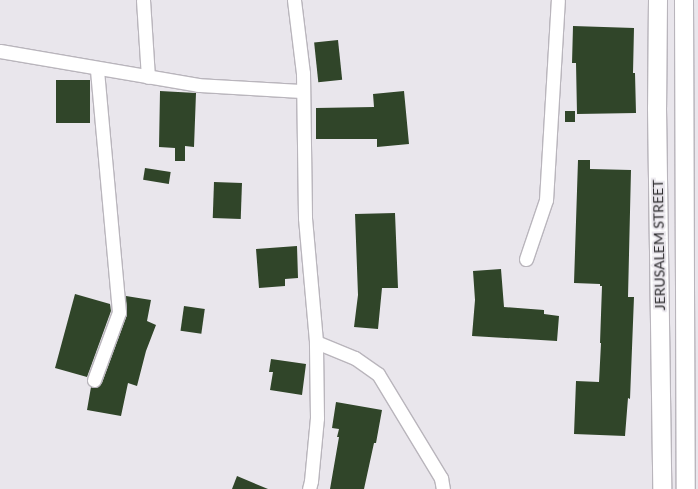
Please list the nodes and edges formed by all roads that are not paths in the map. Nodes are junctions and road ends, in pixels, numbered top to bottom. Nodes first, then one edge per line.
1 (143, 0) edge
2 (294, 0) edge
3 (558, 0) edge
4 (658, 0) edge
5 (684, 0) edge
6 (0, 51) edge
7 (97, 68) junction
8 (148, 77) junction
9 (303, 91) junction
10 (526, 259) dead end
11 (316, 342) junction
12 (94, 380) dead end
13 (667, 487) edge
14 (309, 489) edge
15 (443, 489) edge
16 (686, 489) edge

1 - 8 street
2 - 9 street
3 - 10 street
4 - 13 main road, JERUSALEM STREET
5 - 16 main road, JERUSALEM STREET
6 - 7 street
7 - 8 street
7 - 12 street
8 - 9 street
9 - 11 street
11 - 14 street
11 - 15 street

